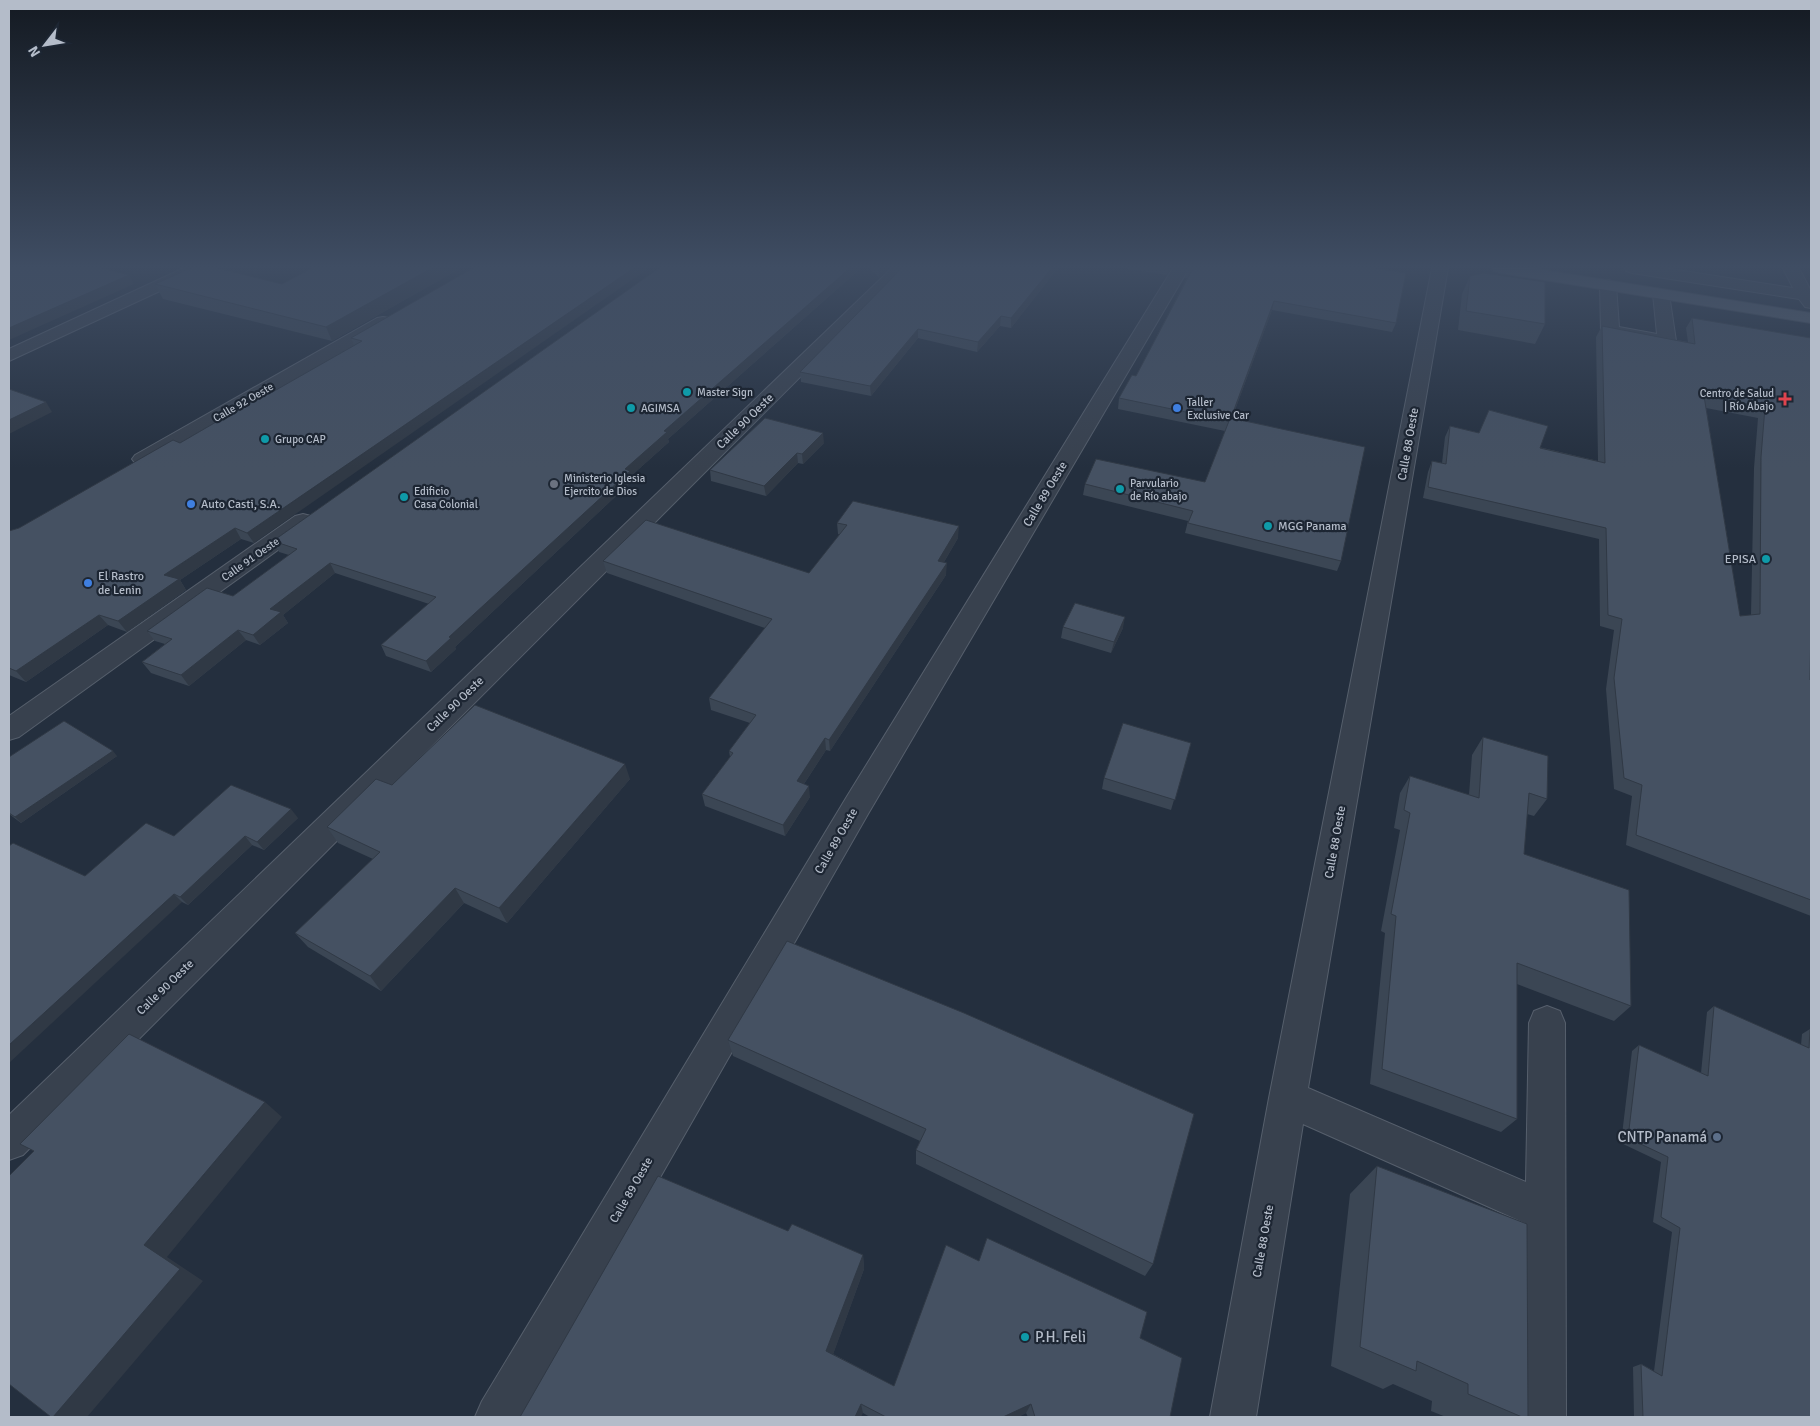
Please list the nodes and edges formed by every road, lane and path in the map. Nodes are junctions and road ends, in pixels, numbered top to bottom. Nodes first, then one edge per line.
1 (55, 335) edge
2 (361, 335) edge
3 (833, 335) edge
4 (1142, 335) edge
5 (1428, 335) edge
6 (1632, 335) edge
7 (1666, 335) edge
8 (9, 356) edge
9 (130, 466) edge
10 (320, 509) edge
11 (9, 730) edge
12 (1547, 1023) dead end
13 (1288, 1098) junction
14 (9, 1141) edge
15 (1545, 1211) junction
16 (498, 1417) edge
17 (1233, 1417) edge
18 (1544, 1417) edge

1 - 8 street
2 - 9 street, Calle 92 Oeste
3 - 14 street, Calle 90 Oeste
4 - 16 street, Calle 89 Oeste
5 - 13 street, Calle 88 Oeste
6 - 7 street
10 - 11 street, Calle 91 Oeste
12 - 15 street
13 - 15 street
13 - 17 street, Calle 88 Oeste
15 - 18 street

